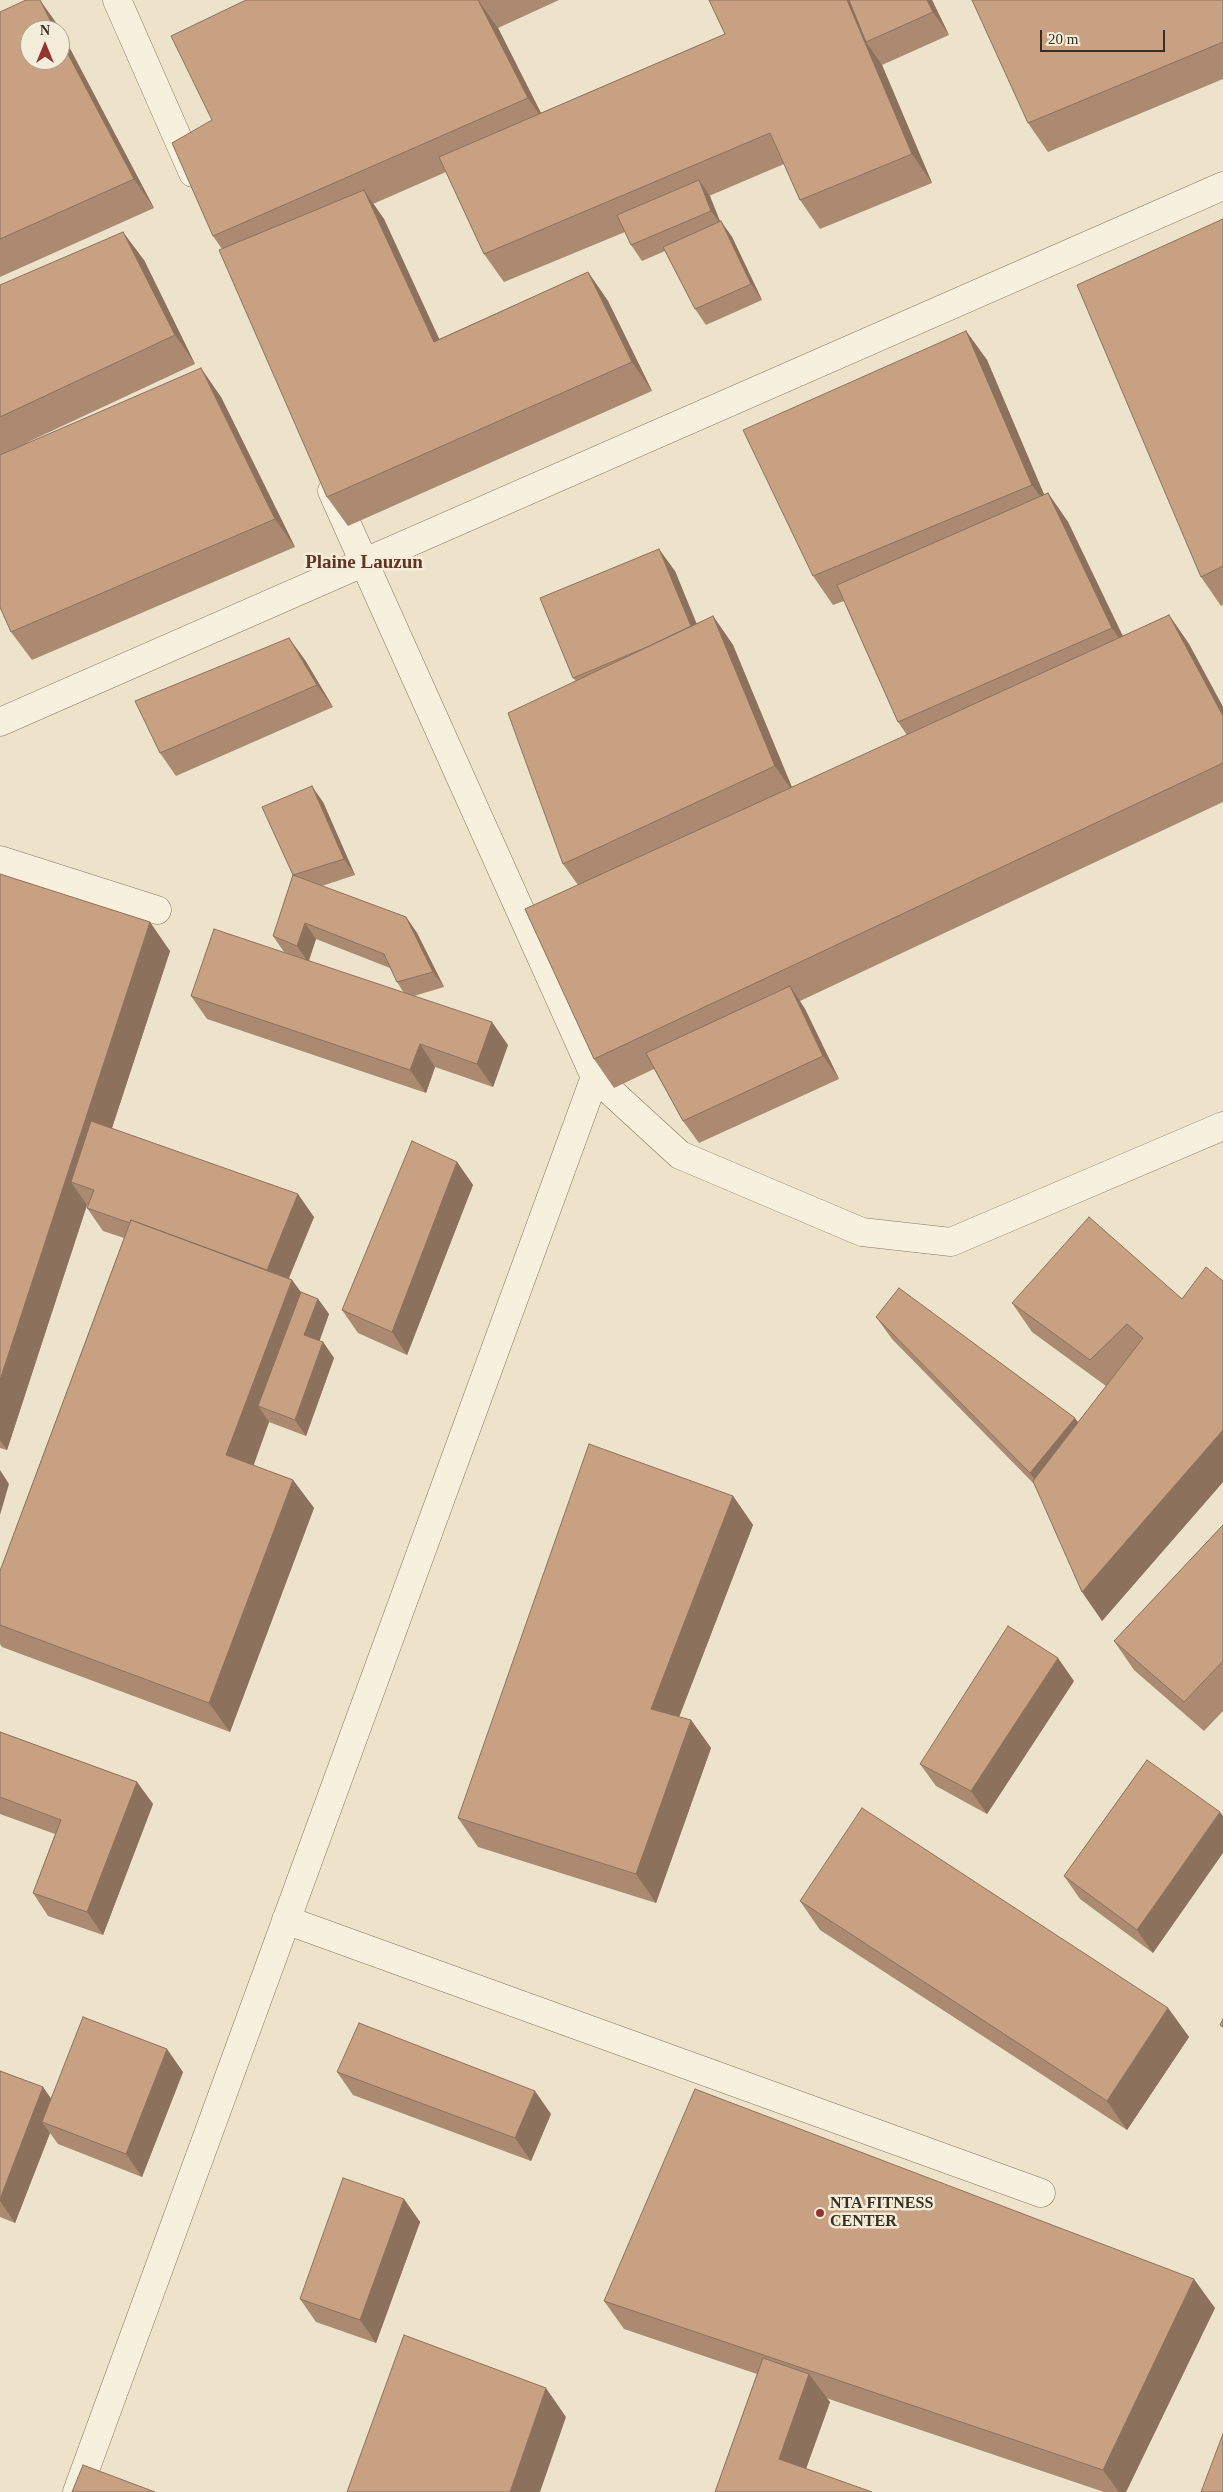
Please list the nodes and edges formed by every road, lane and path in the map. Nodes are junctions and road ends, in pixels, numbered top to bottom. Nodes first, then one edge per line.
1 (117, 0) edge
2 (1223, 186) edge
3 (204, 197) edge
4 (324, 471) edge
5 (364, 564) junction
6 (0, 722) edge
7 (0, 860) edge
8 (157, 910) dead end
9 (595, 1077) junction
10 (1223, 1126) edge
11 (286, 1920) junction
12 (1041, 2194) dead end
13 (77, 2492) edge

1 - 3 street
2 - 5 street
4 - 5 street
5 - 6 street
5 - 9 street
7 - 8 street
9 - 10 street
9 - 11 street
11 - 12 street
11 - 13 street

